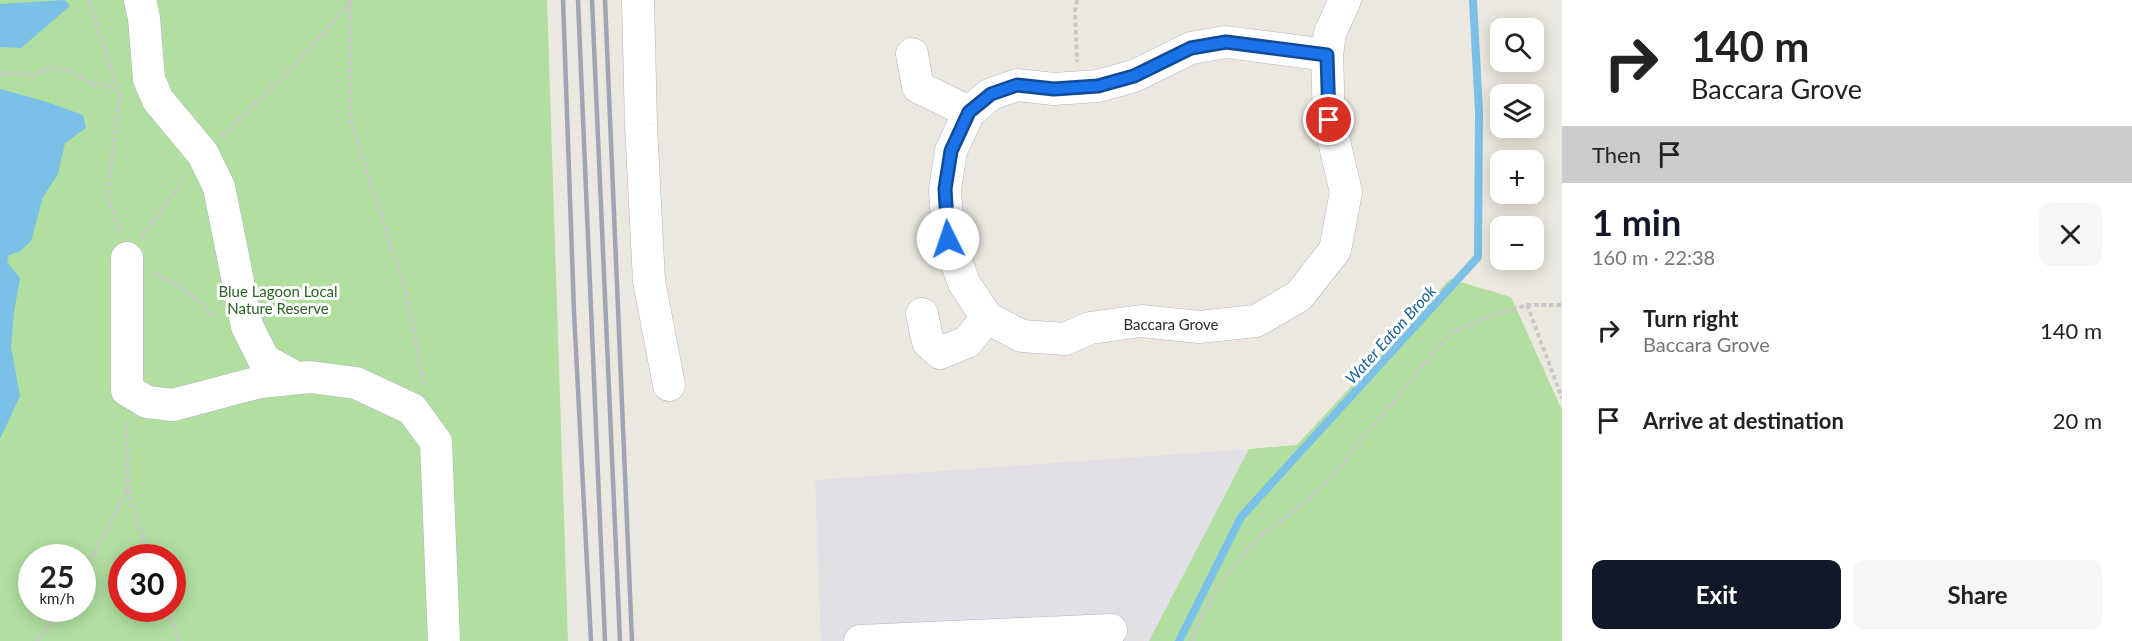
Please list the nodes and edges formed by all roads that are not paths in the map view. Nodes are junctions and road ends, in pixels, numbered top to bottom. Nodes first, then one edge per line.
1 (140, 0) edge
2 (638, 0) edge
3 (1345, 0) edge
4 (912, 54) dead end
5 (1327, 55) junction
6 (969, 112) junction
7 (127, 258) road end
8 (922, 314) dead end
9 (987, 318) junction
10 (297, 378) junction
11 (669, 384) dead end
12 (1111, 630) dead end
13 (444, 641) edge
14 (860, 641) edge

1 - 10 street
2 - 11 street
3 - 5 street, Baccara Grove
4 - 6 street
5 - 6 street, Baccara Grove
5 - 9 street, Baccara Grove
6 - 9 street, Baccara Grove
7 - 10 street
8 - 9 street
10 - 13 street
12 - 14 street

